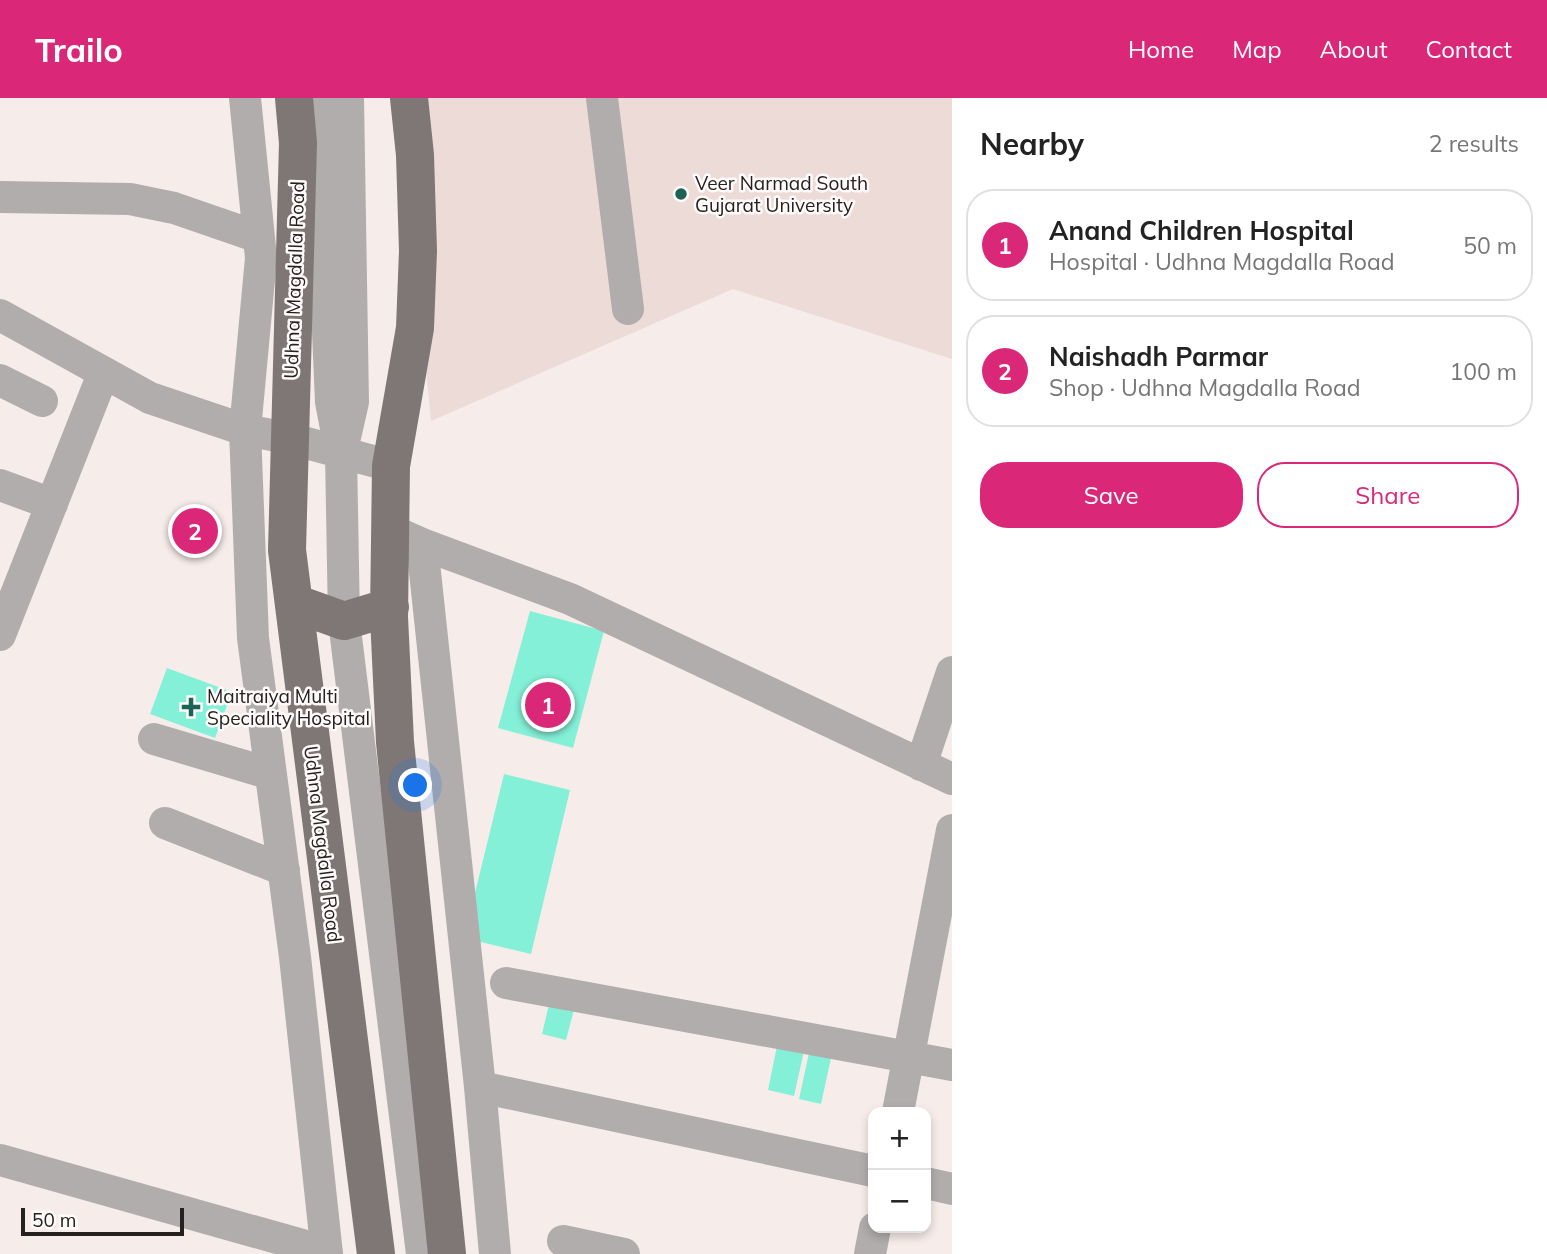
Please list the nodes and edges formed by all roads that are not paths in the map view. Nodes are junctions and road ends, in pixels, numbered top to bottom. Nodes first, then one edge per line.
1 (245, 98) edge
2 (294, 98) edge
3 (318, 98) edge
4 (348, 98) edge
5 (409, 98) edge
6 (601, 98) edge
7 (0, 197) edge
8 (258, 237) junction
9 (628, 309) dead end
10 (0, 315) edge
11 (103, 374) junction
12 (0, 380) edge
13 (42, 401) dead end
14 (245, 430) junction
15 (288, 438) junction
16 (341, 454) junction
17 (391, 466) junction
18 (0, 485) edge
19 (52, 504) junction
20 (405, 536) junction
21 (294, 603) junction
22 (390, 607) junction
23 (345, 621) junction
24 (2, 624) edge
25 (952, 672) edge
26 (154, 739) dead end
27 (921, 765) junction
28 (271, 774) junction
29 (952, 779) edge
30 (165, 823) dead end
31 (952, 830) edge
32 (284, 870) junction
33 (942, 933) edge
34 (506, 983) dead end
35 (908, 1056) junction
36 (952, 1065) edge
37 (480, 1087) junction
38 (899, 1107) edge
39 (0, 1160) edge
40 (868, 1170) edge
41 (931, 1184) edge
42 (952, 1189) edge
43 (874, 1233) edge
44 (563, 1241) dead end
45 (288, 1248) edge
46 (327, 1253) edge
47 (376, 1254) edge
48 (422, 1254) edge
49 (447, 1254) edge
50 (495, 1254) edge
51 (624, 1254) edge
52 (870, 1254) edge

1 - 8 street
2 - 15 main road, Udhna Magdalla Road
3 - 16 street
4 - 16 street
5 - 17 main road
6 - 9 street
7 - 8 street
8 - 14 street
10 - 11 street
11 - 14 street
11 - 19 street
12 - 13 street
14 - 15 street
14 - 28 street
15 - 16 street
15 - 21 main road, Udhna Magdalla Road
16 - 17 street
16 - 23 street
17 - 20 main road
18 - 19 street
19 - 24 street
20 - 22 main road
20 - 27 street
20 - 37 street
21 - 23 main road
21 - 47 main road, Udhna Magdalla Road
22 - 23 main road
22 - 49 main road
23 - 48 street
25 - 27 street
26 - 28 street
27 - 29 street
28 - 32 street
30 - 32 street
31 - 33 street
32 - 46 street
33 - 35 street
34 - 35 street
35 - 36 street
35 - 38 street
37 - 40 street
37 - 50 street
39 - 45 street
41 - 42 street
43 - 52 street
44 - 51 street
45 - 46 street

